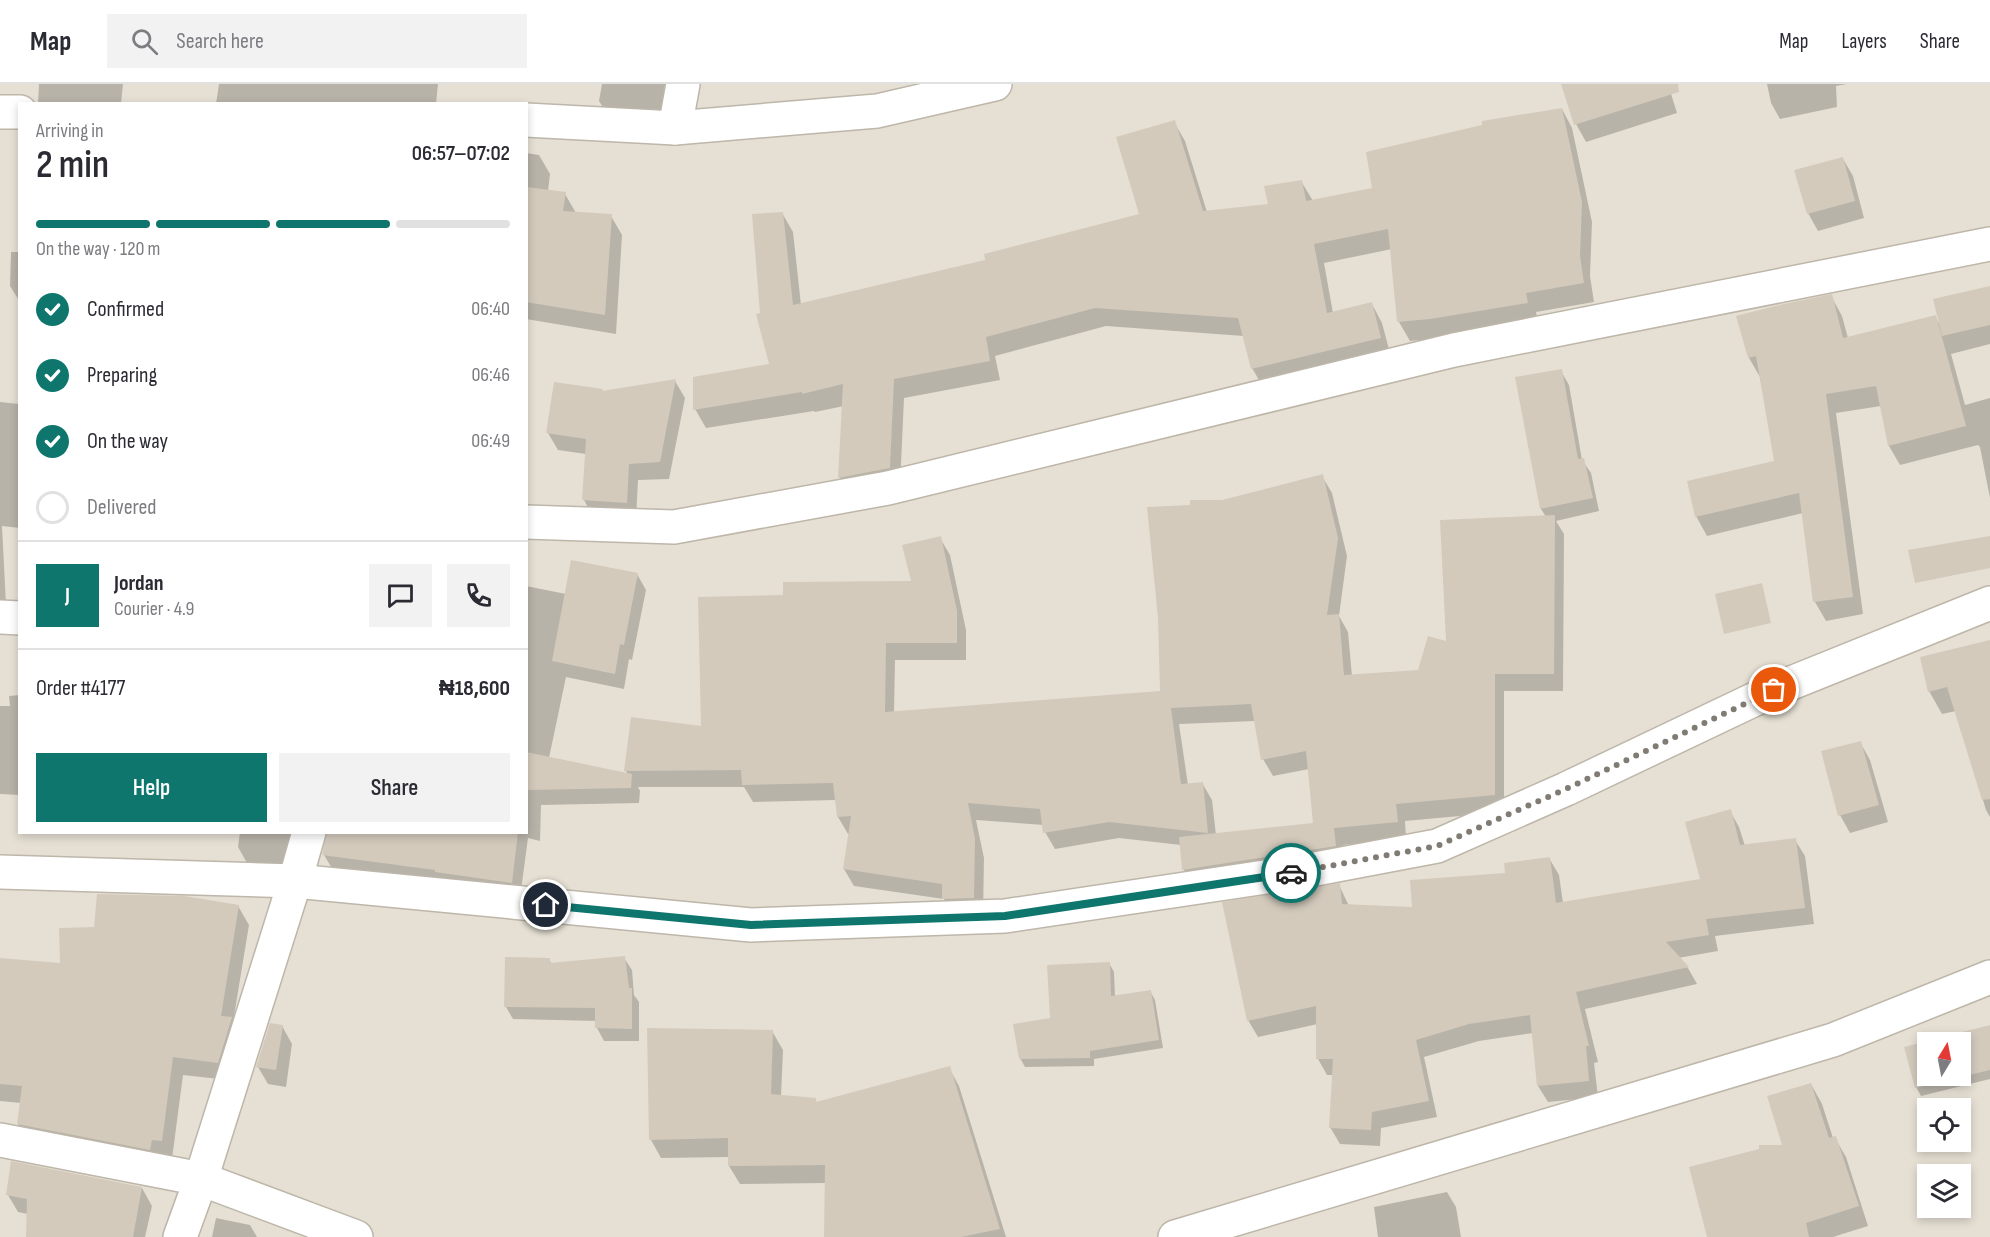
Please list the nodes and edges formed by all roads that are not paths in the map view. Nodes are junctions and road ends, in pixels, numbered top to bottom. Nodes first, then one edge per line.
1 (683, 84) edge
2 (995, 84) edge
3 (0, 112) edge
4 (18, 112) edge
5 (528, 120) edge
6 (675, 128) junction
7 (1990, 244) edge
8 (528, 522) edge
9 (1990, 603) edge
10 (0, 617) edge
11 (18, 618) edge
12 (308, 834) edge
13 (0, 872) edge
14 (295, 881) junction
15 (1990, 977) edge
16 (0, 1140) edge
17 (201, 1179) junction
18 (180, 1237) edge
19 (356, 1237) edge
20 (1175, 1237) edge

1 - 6 street
2 - 6 street
3 - 4 street
5 - 6 street
7 - 8 street
9 - 14 street
10 - 11 street
12 - 14 street
13 - 14 street
14 - 17 street
15 - 20 street
16 - 17 street
17 - 18 street
17 - 19 street

